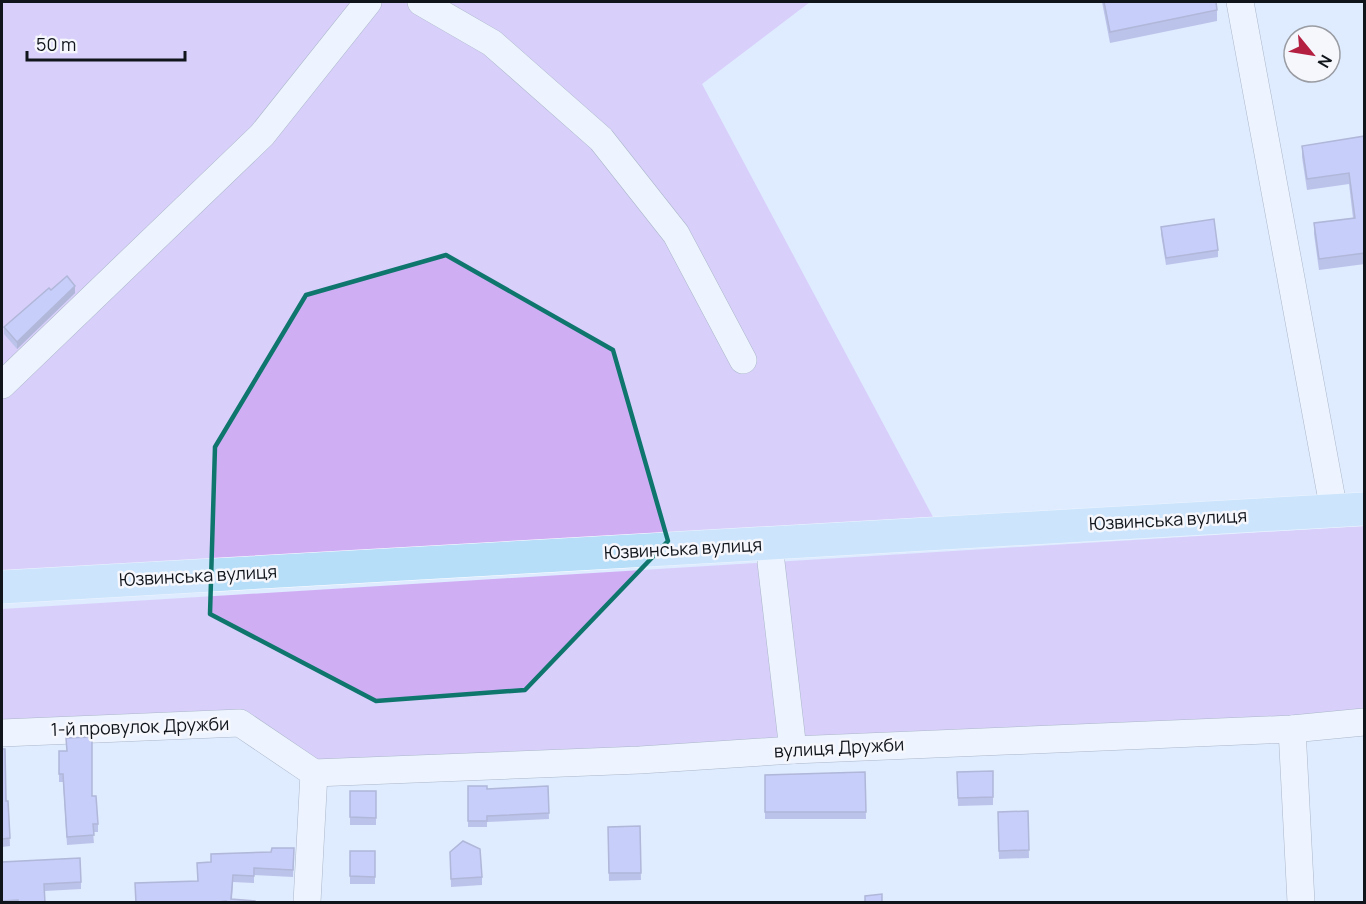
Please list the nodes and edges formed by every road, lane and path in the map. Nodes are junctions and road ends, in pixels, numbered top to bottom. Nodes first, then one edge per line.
1 (368, 2) edge
2 (421, 2) edge
3 (1240, 2) edge
4 (743, 360) dead end
5 (2, 385) edge
6 (1349, 510) edge
7 (771, 544) junction
8 (2, 587) edge
9 (1365, 722) edge
10 (1292, 729) junction
11 (2, 733) edge
12 (793, 750) junction
13 (314, 773) junction
14 (307, 903) edge
15 (1301, 903) edge

1 - 5 street
2 - 4 street
3 - 6 street
6 - 7 main road, Юзвинська вулиця
7 - 8 main road, Юзвинська вулиця
7 - 12 street
9 - 10 street, вулиця Дружби
10 - 12 street, вулиця Дружби
10 - 15 street
11 - 13 street, 1-й провулок Дружби
12 - 13 street, вулиця Дружби
13 - 14 street

